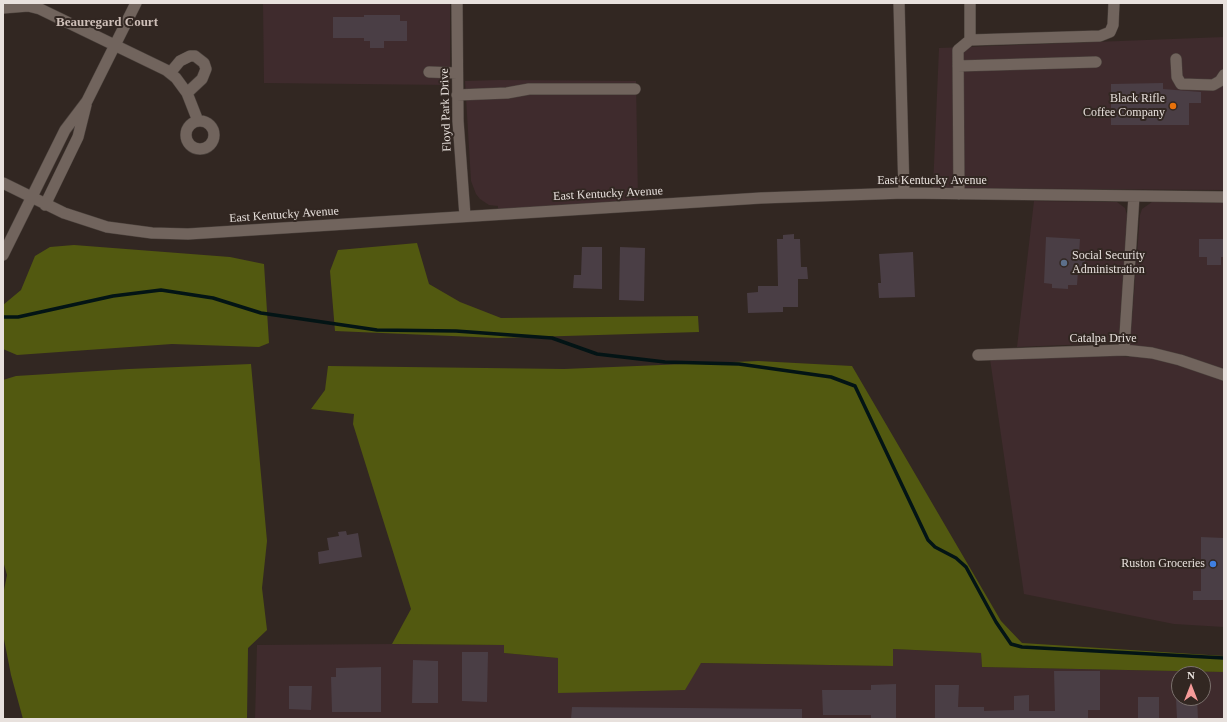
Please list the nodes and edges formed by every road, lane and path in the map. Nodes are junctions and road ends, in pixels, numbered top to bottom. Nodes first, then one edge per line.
1 (136, 3) edge
2 (457, 3) edge
3 (899, 3) edge
4 (970, 3) edge
5 (1114, 3) edge
6 (18, 5) edge
7 (44, 7) edge
8 (3, 8) edge
9 (970, 40) junction
10 (115, 44) junction
11 (1176, 59) dead end
12 (1096, 62) dead end
13 (958, 66) junction
14 (429, 72) dead end
15 (170, 73) junction
16 (457, 73) junction
17 (1224, 75) edge
18 (635, 88) dead end
19 (187, 93) junction
20 (457, 95) junction
21 (87, 100) junction
22 (198, 120) dead end
23 (3, 183) edge
24 (904, 193) junction
25 (959, 194) junction
26 (1134, 196) junction
27 (1224, 197) edge
28 (30, 198) junction
29 (45, 204) junction
30 (465, 216) junction
31 (3, 255) edge
32 (1124, 350) junction
33 (978, 354) dead end
34 (1224, 374) edge

1 - 10 street
2 - 16 street, Floyd Park Drive
3 - 24 street
4 - 9 street
5 - 9 street
6 - 7 street
6 - 8 street
7 - 10 street
9 - 13 street
10 - 15 street
10 - 21 street
11 - 17 street
12 - 13 street
13 - 25 street
14 - 16 street
15 - 19 street
15 - 19 street
16 - 20 street, Floyd Park Drive
18 - 20 street
19 - 22 street
20 - 30 street, Floyd Park Drive
21 - 28 street
21 - 29 street
23 - 28 street, East Kentucky Avenue
24 - 25 street, East Kentucky Avenue
24 - 30 street, East Kentucky Avenue
25 - 26 street, East Kentucky Avenue
26 - 27 street, East Kentucky Avenue
26 - 32 street
28 - 29 street, East Kentucky Avenue
28 - 31 street
29 - 30 street, East Kentucky Avenue
32 - 33 street, Catalpa Drive
32 - 34 street, Catalpa Drive

